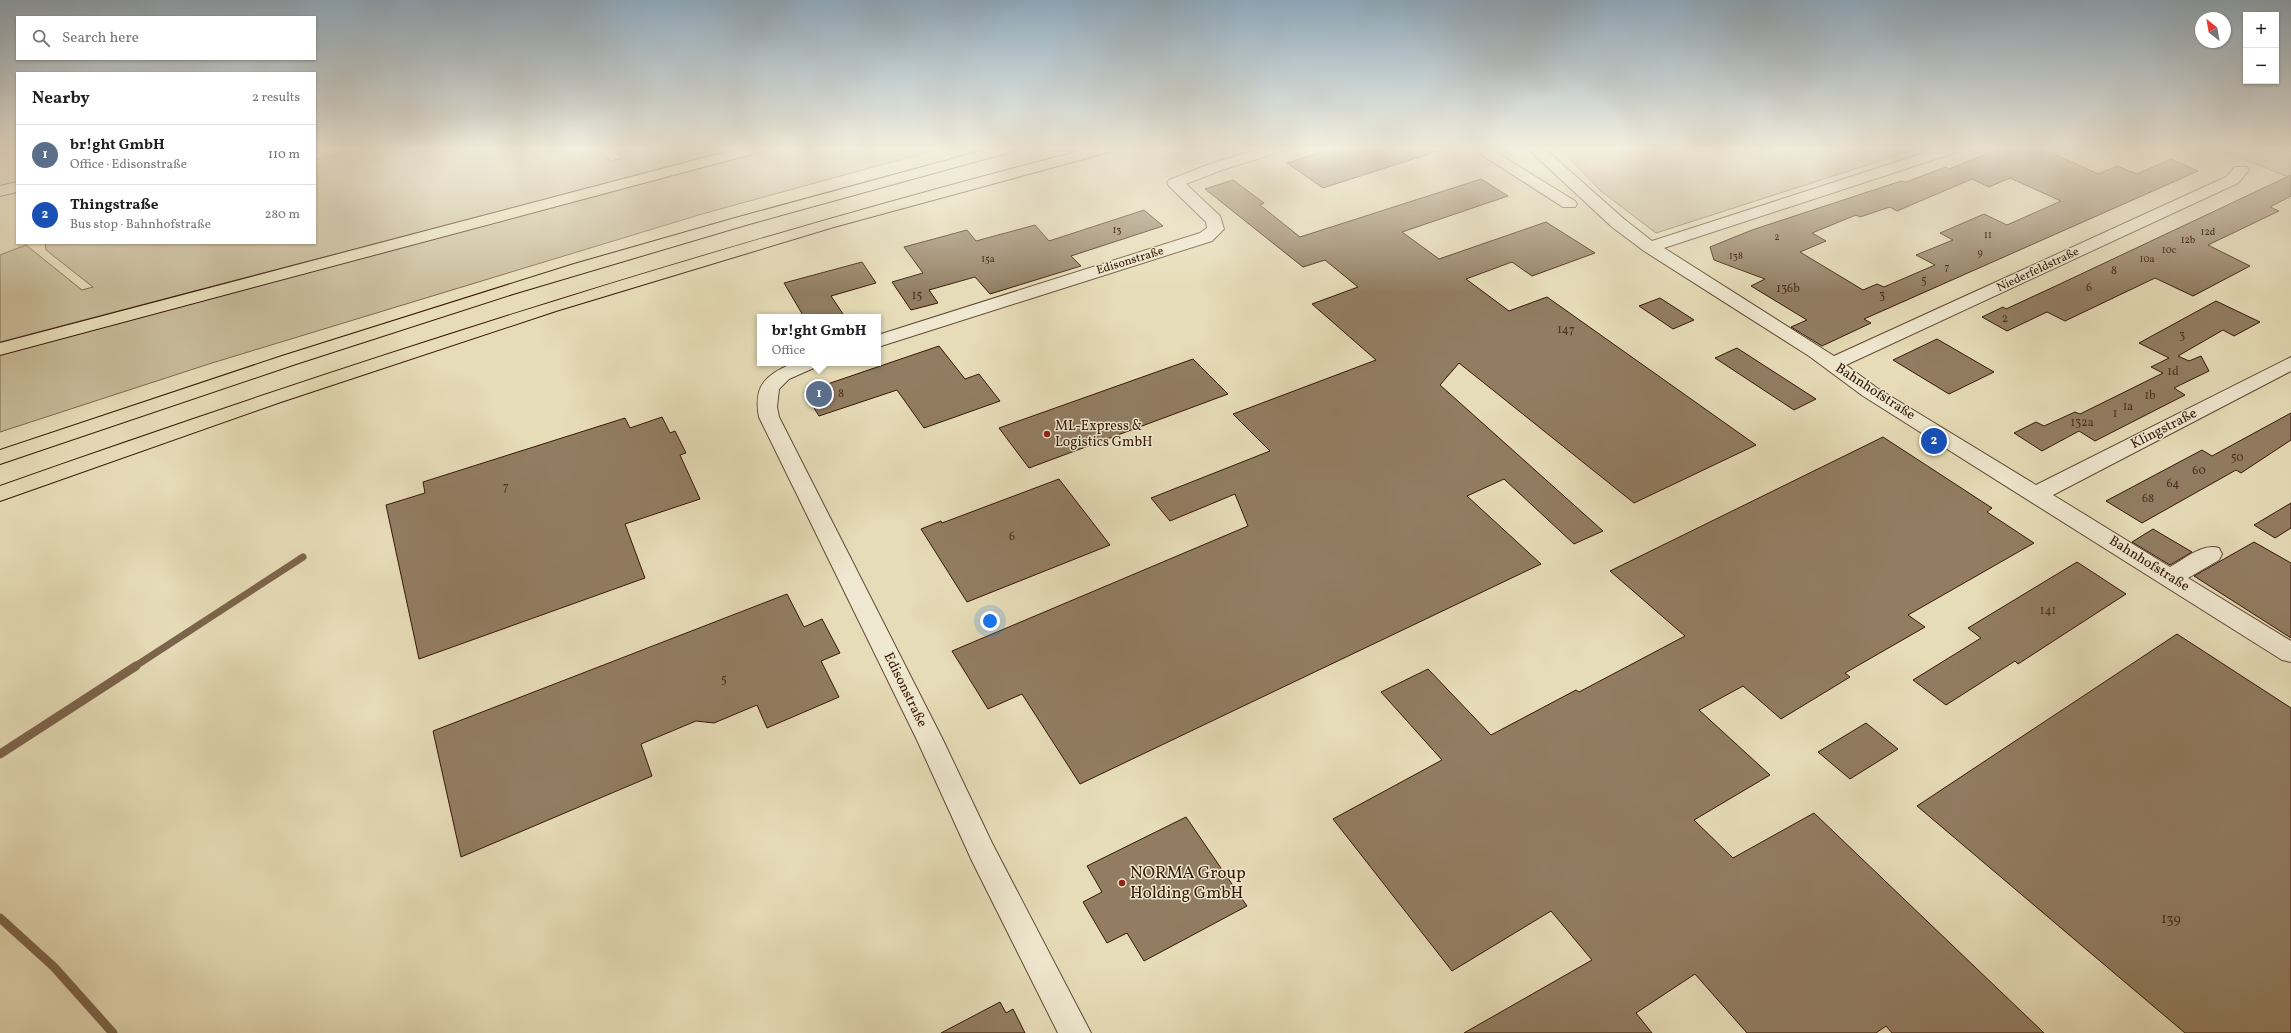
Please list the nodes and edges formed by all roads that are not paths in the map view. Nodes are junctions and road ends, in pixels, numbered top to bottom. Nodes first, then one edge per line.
1 (575, 196) edge
2 (828, 196) edge
3 (925, 196) edge
4 (1189, 196) edge
5 (1556, 196) edge
6 (1588, 196) edge
7 (1808, 196) edge
8 (2197, 196) edge
9 (1569, 204) dead end
10 (1650, 248) junction
11 (881, 340) edge
12 (0, 348) edge
13 (2291, 363) edge
14 (1832, 364) junction
15 (802, 366) edge
16 (0, 457) edge
17 (0, 494) edge
18 (2037, 494) junction
19 (2211, 554) dead end
20 (2170, 577) junction
21 (2291, 653) edge
22 (1075, 1033) edge

1 - 12 main road
2 - 16 main road
3 - 17 main road
4 - 11 street, Edisonstraße
5 - 9 street
6 - 10 street, Bahnhofstraße
7 - 10 street
8 - 14 street, Niederfeldstraße
10 - 14 street, Bahnhofstraße
13 - 18 street, Klingstraße
14 - 18 street, Bahnhofstraße
15 - 22 street, Edisonstraße
18 - 20 street, Bahnhofstraße
19 - 20 street
20 - 21 street, Bahnhofstraße

